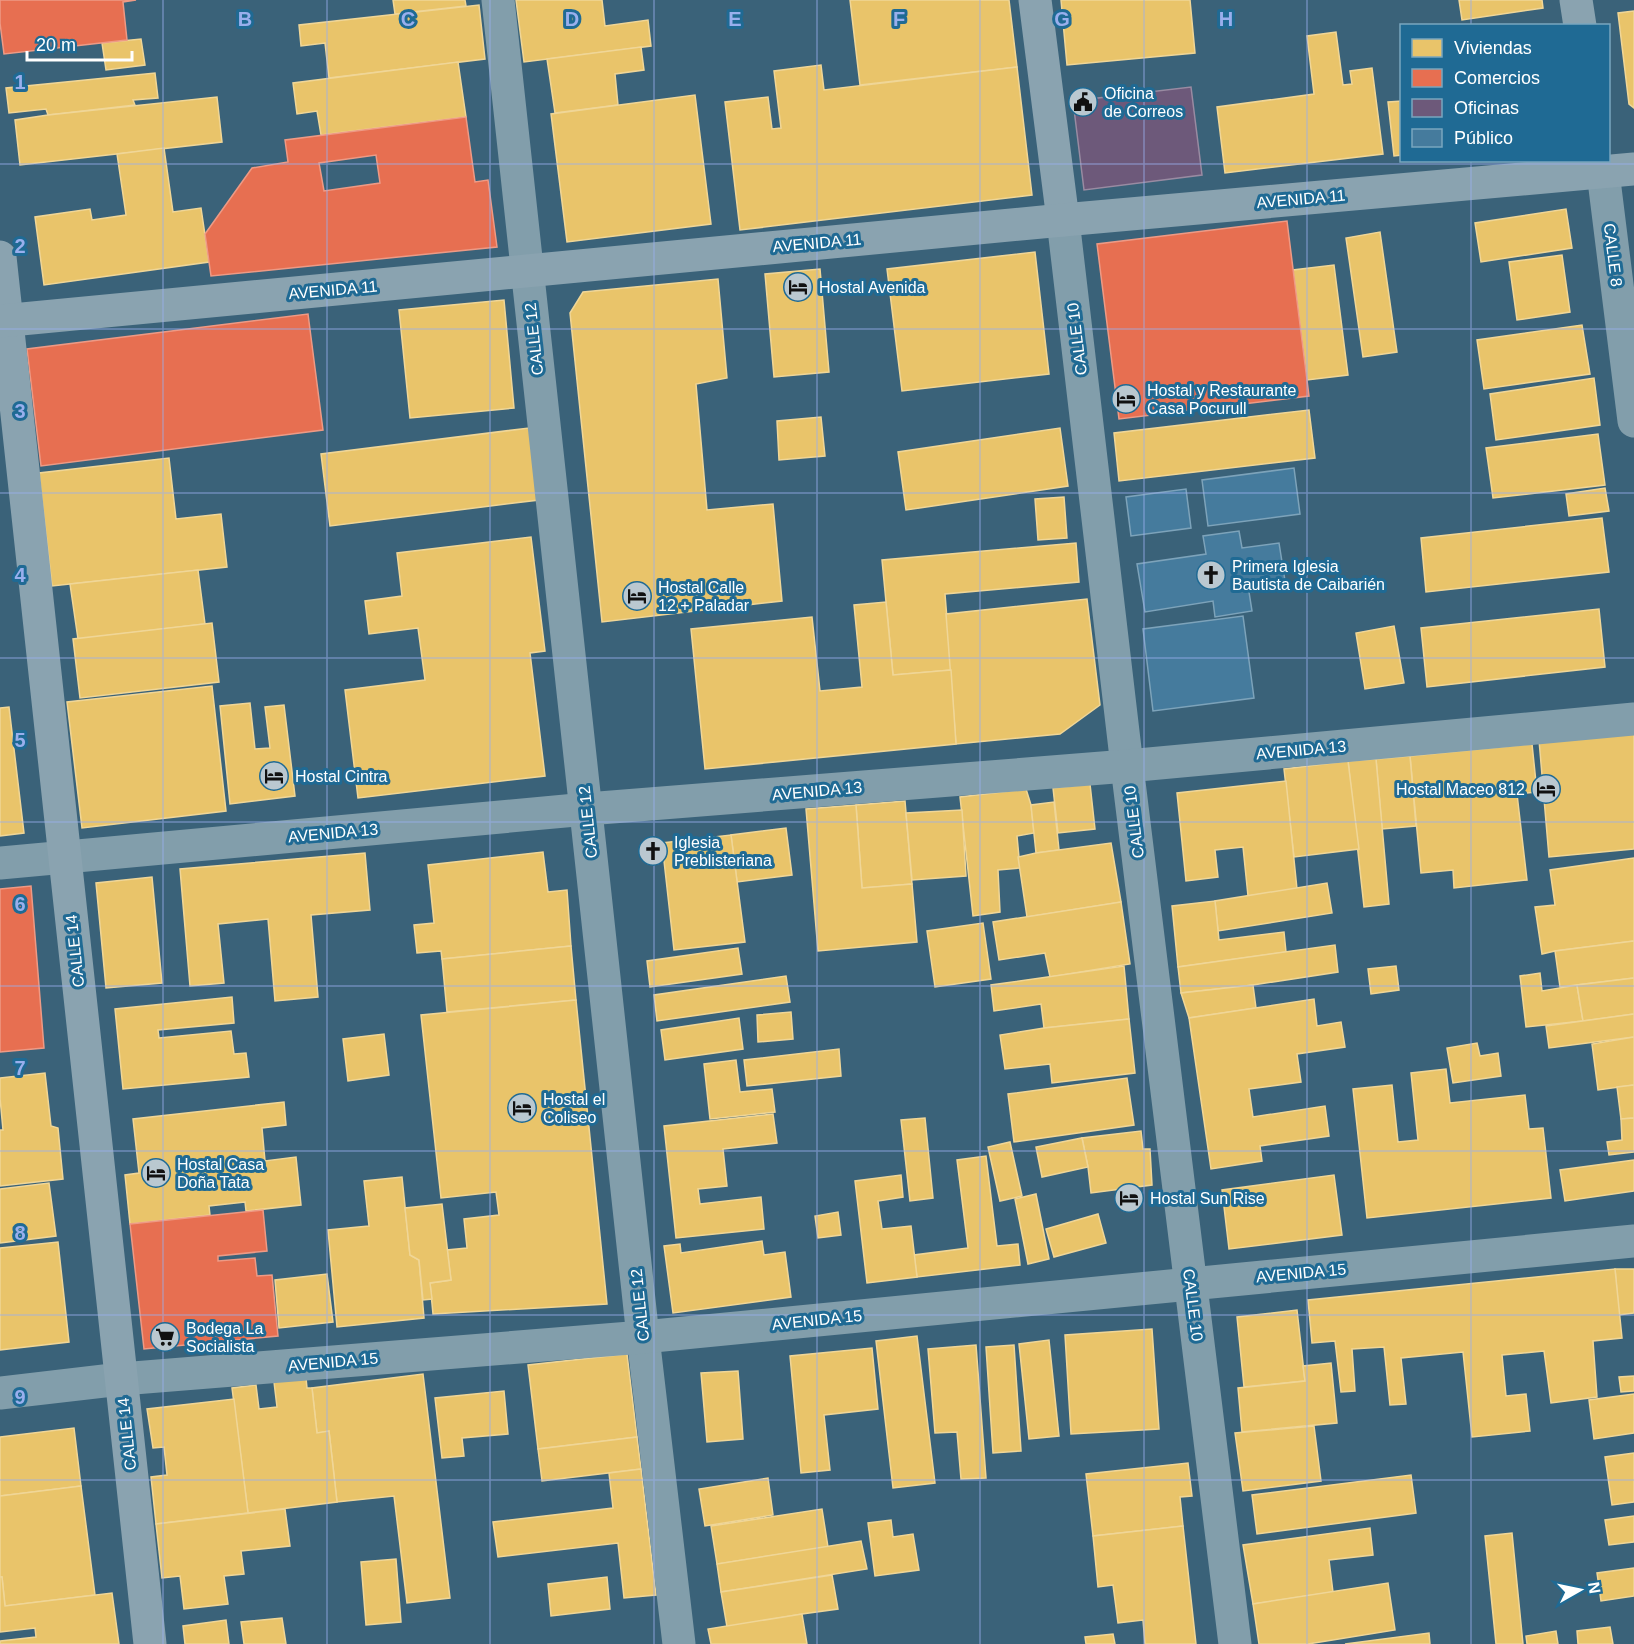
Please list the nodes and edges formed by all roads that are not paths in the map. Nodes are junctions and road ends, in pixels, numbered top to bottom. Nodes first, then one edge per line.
1 (498, 0) edge
2 (1035, 0) edge
3 (1576, 0) edge
4 (1580, 24) edge
5 (1613, 167) edge
6 (1063, 220) junction
7 (0, 257) edge
8 (527, 271) junction
9 (3, 321) edge
10 (1634, 421) edge
11 (1634, 719) edge
12 (1127, 766) junction
13 (587, 809) junction
14 (65, 858) junction
15 (0, 863) edge
16 (1634, 1241) edge
17 (1190, 1284) junction
18 (643, 1337) junction
19 (121, 1379) junction
20 (0, 1393) edge
21 (150, 1644) edge
22 (679, 1644) edge
23 (1235, 1644) edge

1 - 8 street, CALLE 12
2 - 6 street, CALLE 10
3 - 4 street
5 - 6 street, AVENIDA 11
5 - 10 street, CALLE 8
6 - 8 street, AVENIDA 11
6 - 12 street, CALLE 10
7 - 9 street, CALLE 14
8 - 9 street, AVENIDA 11
8 - 13 street, CALLE 12
9 - 14 street, CALLE 14
11 - 12 street, AVENIDA 13
12 - 13 street, AVENIDA 13
12 - 17 street, CALLE 10
13 - 14 street, AVENIDA 13
13 - 18 street, CALLE 12
14 - 15 street, AVENIDA 13
14 - 19 street, CALLE 14
16 - 17 street, AVENIDA 15
17 - 18 street, AVENIDA 15
17 - 23 street, CALLE 10
18 - 19 street, AVENIDA 15
18 - 22 street, CALLE 12
19 - 20 street, AVENIDA 15
19 - 21 street, CALLE 14

